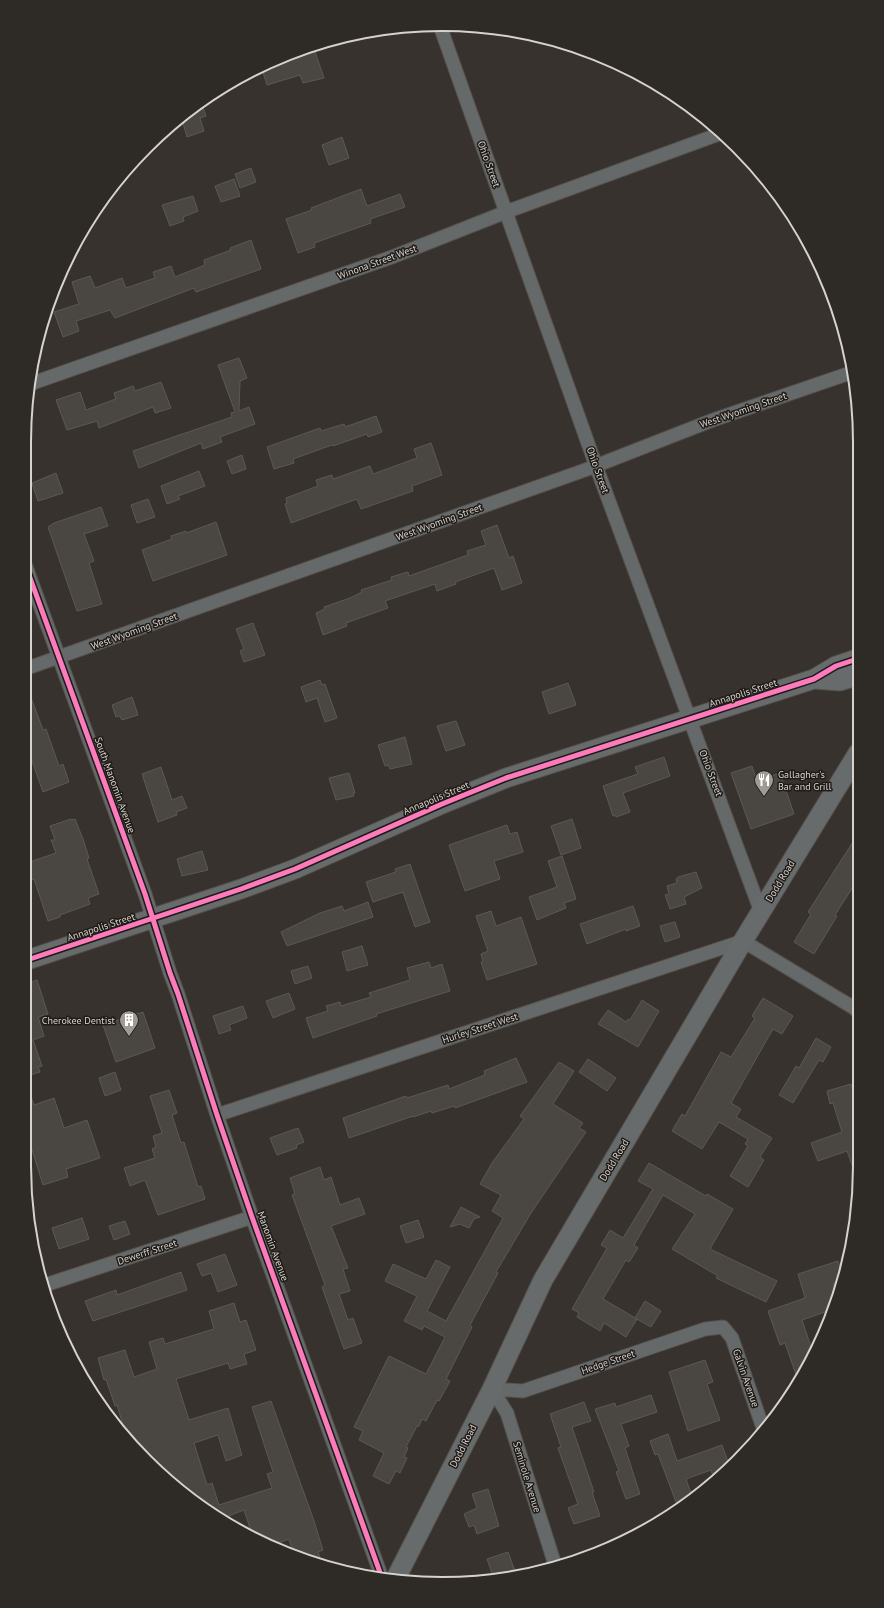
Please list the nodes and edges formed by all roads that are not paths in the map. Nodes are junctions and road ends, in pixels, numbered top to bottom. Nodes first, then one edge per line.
1 (442, 31) edge
2 (716, 135) edge
3 (506, 212) junction
4 (847, 374) edge
5 (36, 382) edge
6 (596, 466) junction
7 (31, 581) edge
8 (58, 658) junction
9 (853, 660) edge
10 (31, 667) edge
11 (853, 677) edge
12 (814, 679) junction
13 (690, 720) junction
14 (853, 761) edge
15 (761, 912) junction
16 (153, 919) junction
17 (743, 941) junction
18 (31, 959) edge
19 (853, 1007) edge
20 (217, 1115) junction
21 (252, 1217) junction
22 (49, 1284) edge
23 (723, 1328) joint
24 (492, 1389) junction
25 (762, 1424) edge
26 (554, 1561) edge
27 (380, 1572) edge
28 (398, 1574) edge

1 - 3 street, Ohio Street
2 - 3 street, Winona Street West
3 - 5 street, Winona Street West
3 - 6 street, Ohio Street
4 - 6 street, West Wyoming Street
6 - 8 street, West Wyoming Street
6 - 13 street, Ohio Street
7 - 8 street
8 - 10 street, West Wyoming Street
8 - 16 street, South Manomin Avenue
9 - 12 street, Annapolis Street
11 - 12 street, Annapolis Street
12 - 13 street, Annapolis Street
13 - 15 street, Ohio Street
13 - 16 street, Annapolis Street
14 - 15 street, Dodd Road
15 - 17 street, Dodd Road
16 - 18 street, Annapolis Street
16 - 20 street, Manomin Avenue
17 - 19 street
17 - 20 street, Hurley Street West
17 - 24 street, Dodd Road
20 - 21 street, Manomin Avenue
21 - 22 street, Dewerff Street
21 - 27 street, Manomin Avenue
23 - 24 street, Hedge Street
23 - 25 street, Galvin Avenue
24 - 26 street, Seminole Avenue
24 - 28 street, Dodd Road

